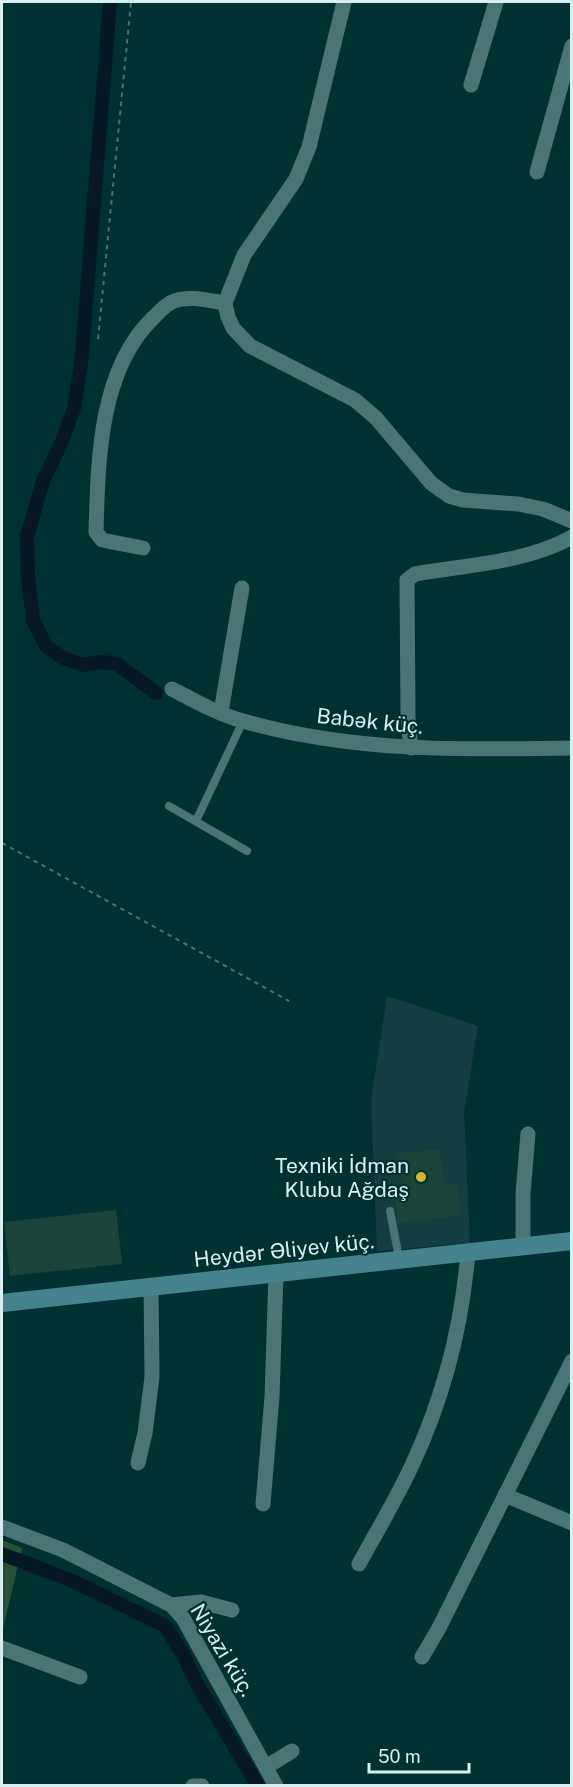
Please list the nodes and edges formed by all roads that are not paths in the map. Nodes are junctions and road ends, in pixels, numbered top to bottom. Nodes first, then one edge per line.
1 (344, 2) edge
2 (496, 2) edge
3 (572, 46) edge
4 (471, 85) dead end
5 (537, 172) dead end
6 (225, 303) junction
7 (572, 521) edge
8 (572, 537) edge
9 (143, 548) dead end
10 (242, 588) dead end
11 (172, 689) dead end
12 (221, 712) junction
13 (243, 721) junction
14 (411, 748) junction
15 (572, 748) edge
16 (169, 806) dead end
17 (196, 821) junction
18 (247, 851) dead end
19 (528, 1134) dead end
20 (390, 1211) dead end
21 (572, 1242) edge
22 (523, 1246) junction
23 (468, 1252) junction
24 (400, 1260) junction
25 (276, 1274) junction
26 (151, 1287) junction
27 (2, 1302) edge
28 (572, 1361) edge
29 (138, 1463) dead end
30 (505, 1495) junction
31 (263, 1504) dead end
32 (572, 1523) edge
33 (2, 1527) edge
34 (359, 1564) dead end
35 (171, 1605) junction
36 (232, 1610) dead end
37 (2, 1648) edge
38 (422, 1657) dead end
39 (80, 1677) dead end
40 (292, 1751) dead end
41 (266, 1767) junction
42 (193, 1785) edge
43 (202, 1785) edge
44 (276, 1785) edge

1 - 6 street
2 - 4 street
3 - 5 street
6 - 7 street
6 - 9 street
8 - 14 street
10 - 12 street
11 - 12 street, Babək küç.
12 - 13 street, Babək küç.
13 - 14 street, Babək küç.
13 - 17 lane
14 - 15 street, Babək küç.
16 - 17 lane
17 - 18 lane
19 - 22 street
20 - 24 lane
21 - 22 main road, Heydər Əliyev küç.
22 - 23 main road, Heydər Əliyev küç.
23 - 24 main road, Heydər Əliyev küç.
23 - 34 street
24 - 25 main road, Heydər Əliyev küç.
25 - 26 main road, Heydər Əliyev küç.
25 - 31 street
26 - 27 main road, Heydər Əliyev küç.
26 - 29 street
28 - 30 street
30 - 32 street
30 - 38 street
33 - 35 street, Niyazi küç.
35 - 36 street
35 - 41 street, Niyazi küç.
37 - 39 street
40 - 41 street
41 - 44 street, Niyazi küç.
42 - 43 street

